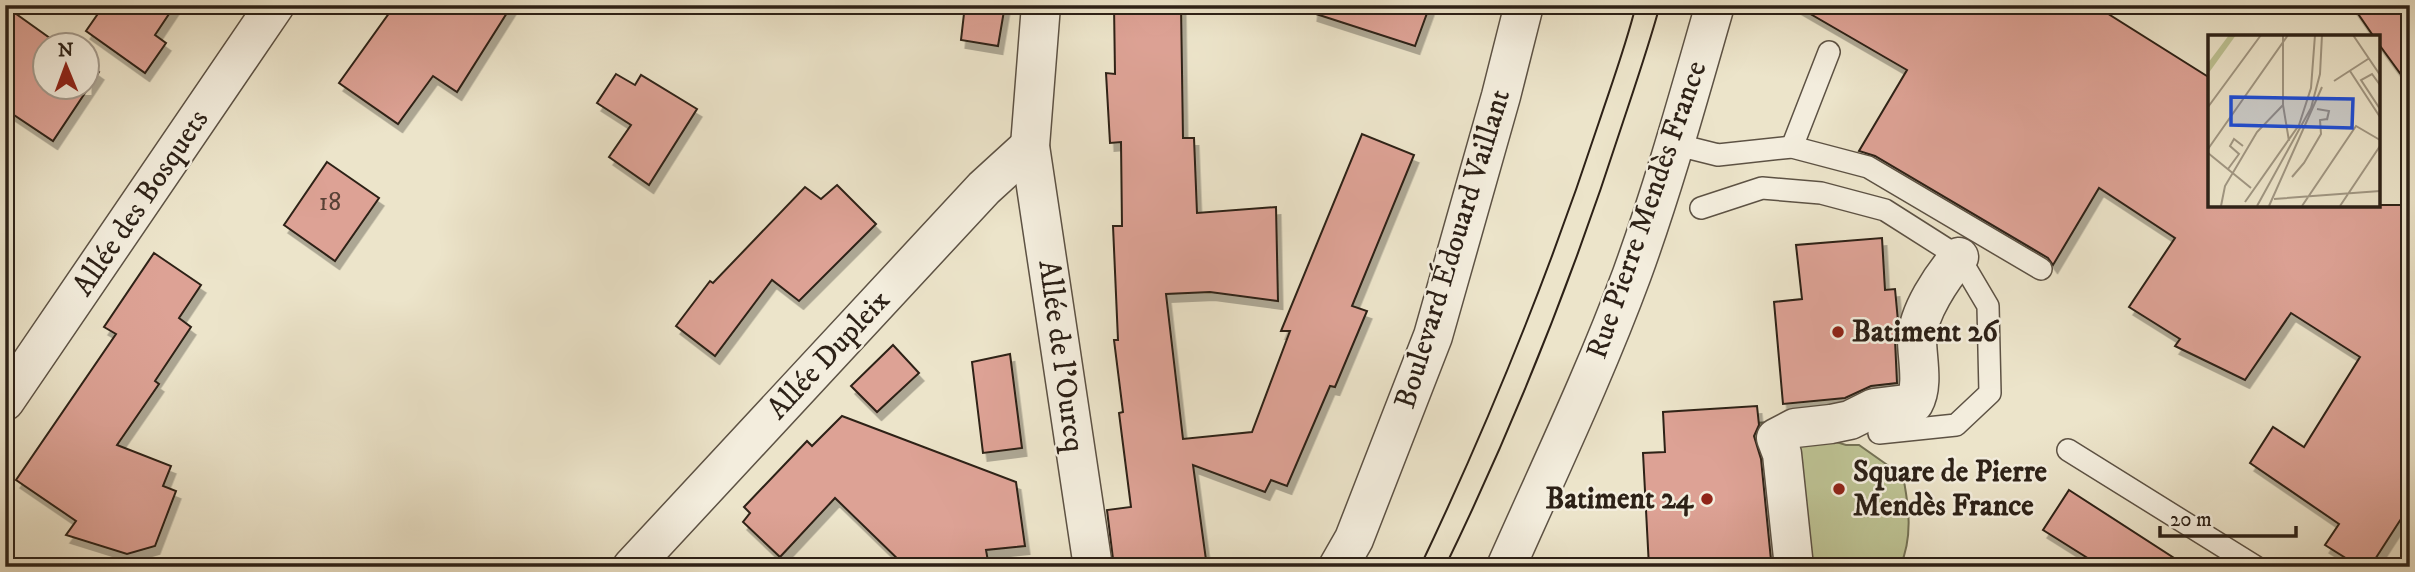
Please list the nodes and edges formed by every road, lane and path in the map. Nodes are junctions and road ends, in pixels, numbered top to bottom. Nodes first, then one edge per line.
1 (275, 5) edge
2 (1041, 5) edge
3 (1524, 5) edge
4 (1715, 5) edge
5 (1829, 52) dead end
6 (1674, 144) junction
7 (1030, 145) junction
8 (1792, 147) junction
9 (1701, 208) dead end
10 (1959, 257) junction
11 (2041, 269) dead end
12 (5, 401) edge
13 (1879, 433) dead end
14 (2068, 450) dead end
15 (632, 567) edge
16 (1093, 567) edge
17 (1338, 567) edge
18 (1506, 567) edge
19 (1794, 567) edge
20 (2256, 567) edge

1 - 12 street, Allée des Bosquets
2 - 7 street, Allée de l'Ourcq
3 - 17 street, Boulevard Édouard Vaillant
4 - 6 street, Rue Pierre Mendès France
5 - 8 lane
6 - 8 lane
6 - 18 street, Rue Pierre Mendès France
7 - 15 street, Allée Dupleix
7 - 16 street, Allée de l'Ourcq
8 - 11 lane
9 - 10 lane
10 - 13 lane
10 - 19 street
14 - 20 lane

